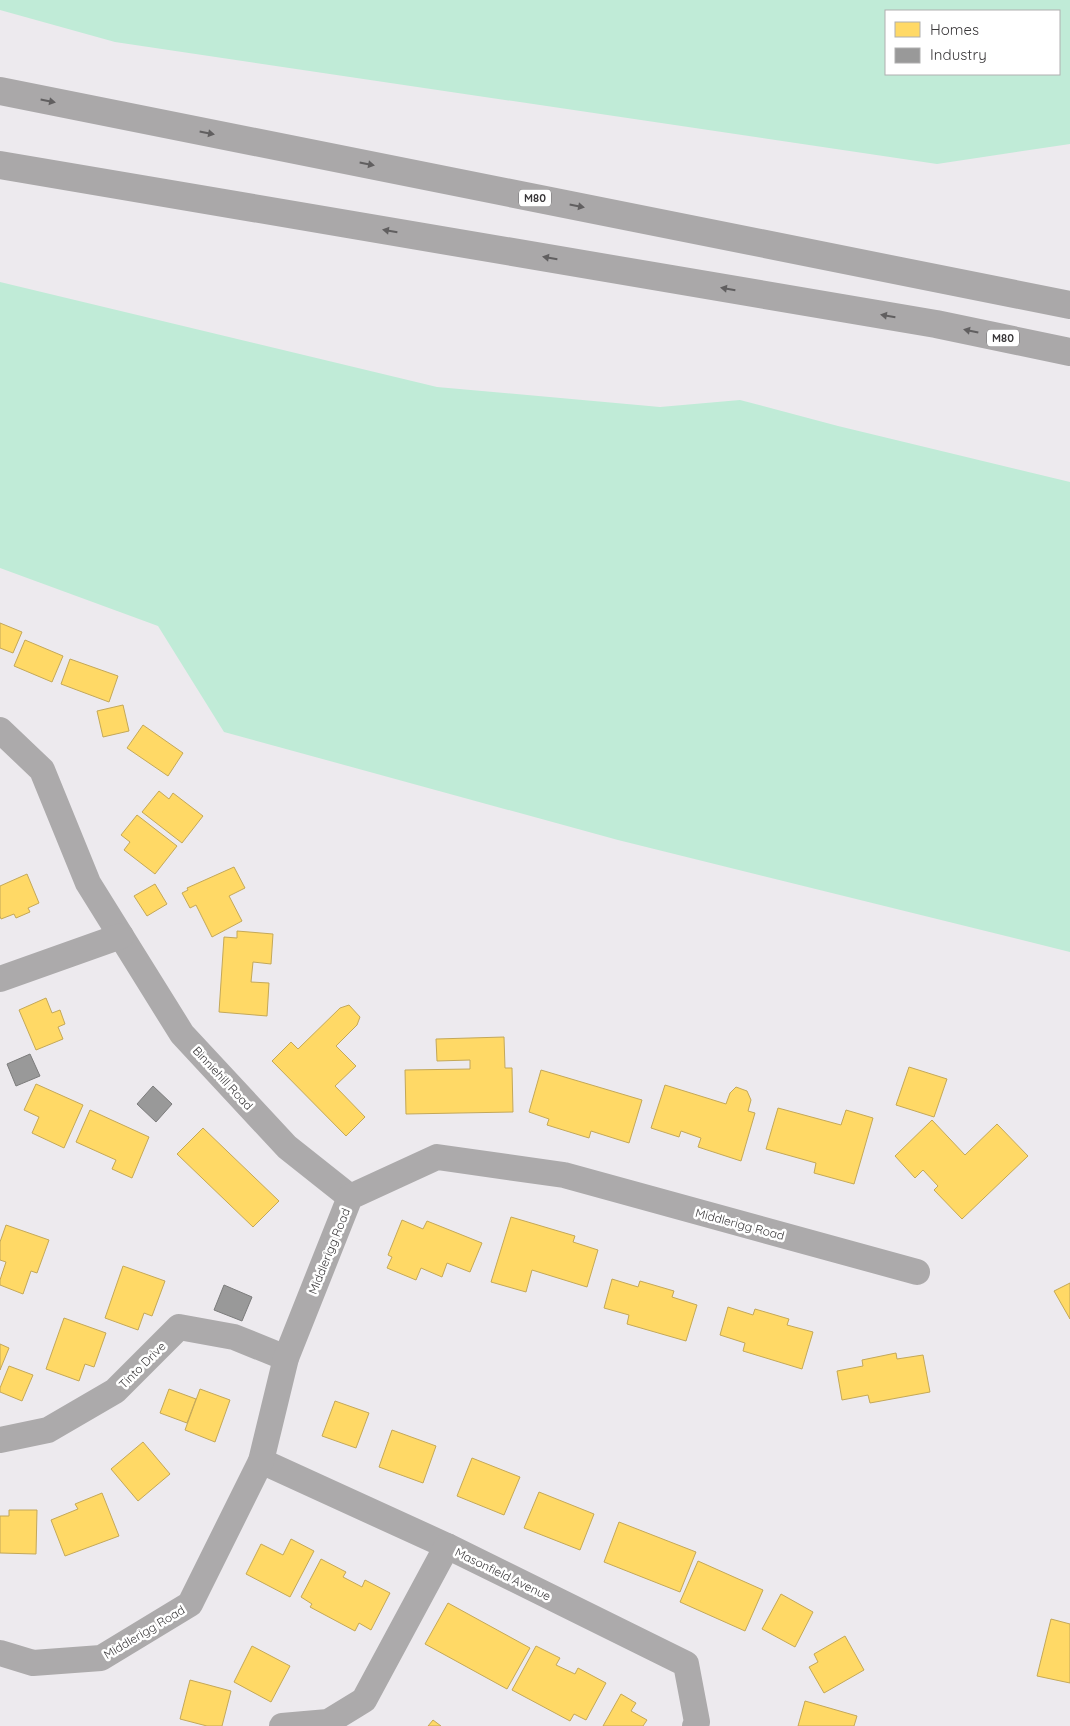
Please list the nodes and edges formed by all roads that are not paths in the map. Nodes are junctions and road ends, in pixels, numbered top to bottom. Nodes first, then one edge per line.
1 (0, 91) edge
2 (0, 165) edge
3 (1070, 305) edge
4 (1070, 352) edge
5 (0, 730) edge
6 (120, 936) junction
7 (0, 979) edge
8 (350, 1197) junction
9 (917, 1272) dead end
10 (286, 1358) junction
11 (0, 1440) edge
12 (261, 1461) junction
13 (446, 1546) junction
14 (0, 1653) edge
15 (282, 1726) edge
16 (695, 1726) edge

1 -> 3 highway, M80
4 -> 2 highway, M80
5 - 6 street, Binniehill Road
6 - 7 street
6 - 8 street, Binniehill Road
8 - 9 street, Middlerigg Road
8 - 10 street, Middlerigg Road
10 - 11 street, Tinto Drive
10 - 12 street, Middlerigg Road
12 - 13 street, Masonfield Avenue
12 - 14 street, Middlerigg Road
13 - 15 street
13 - 16 street, Masonfield Avenue

